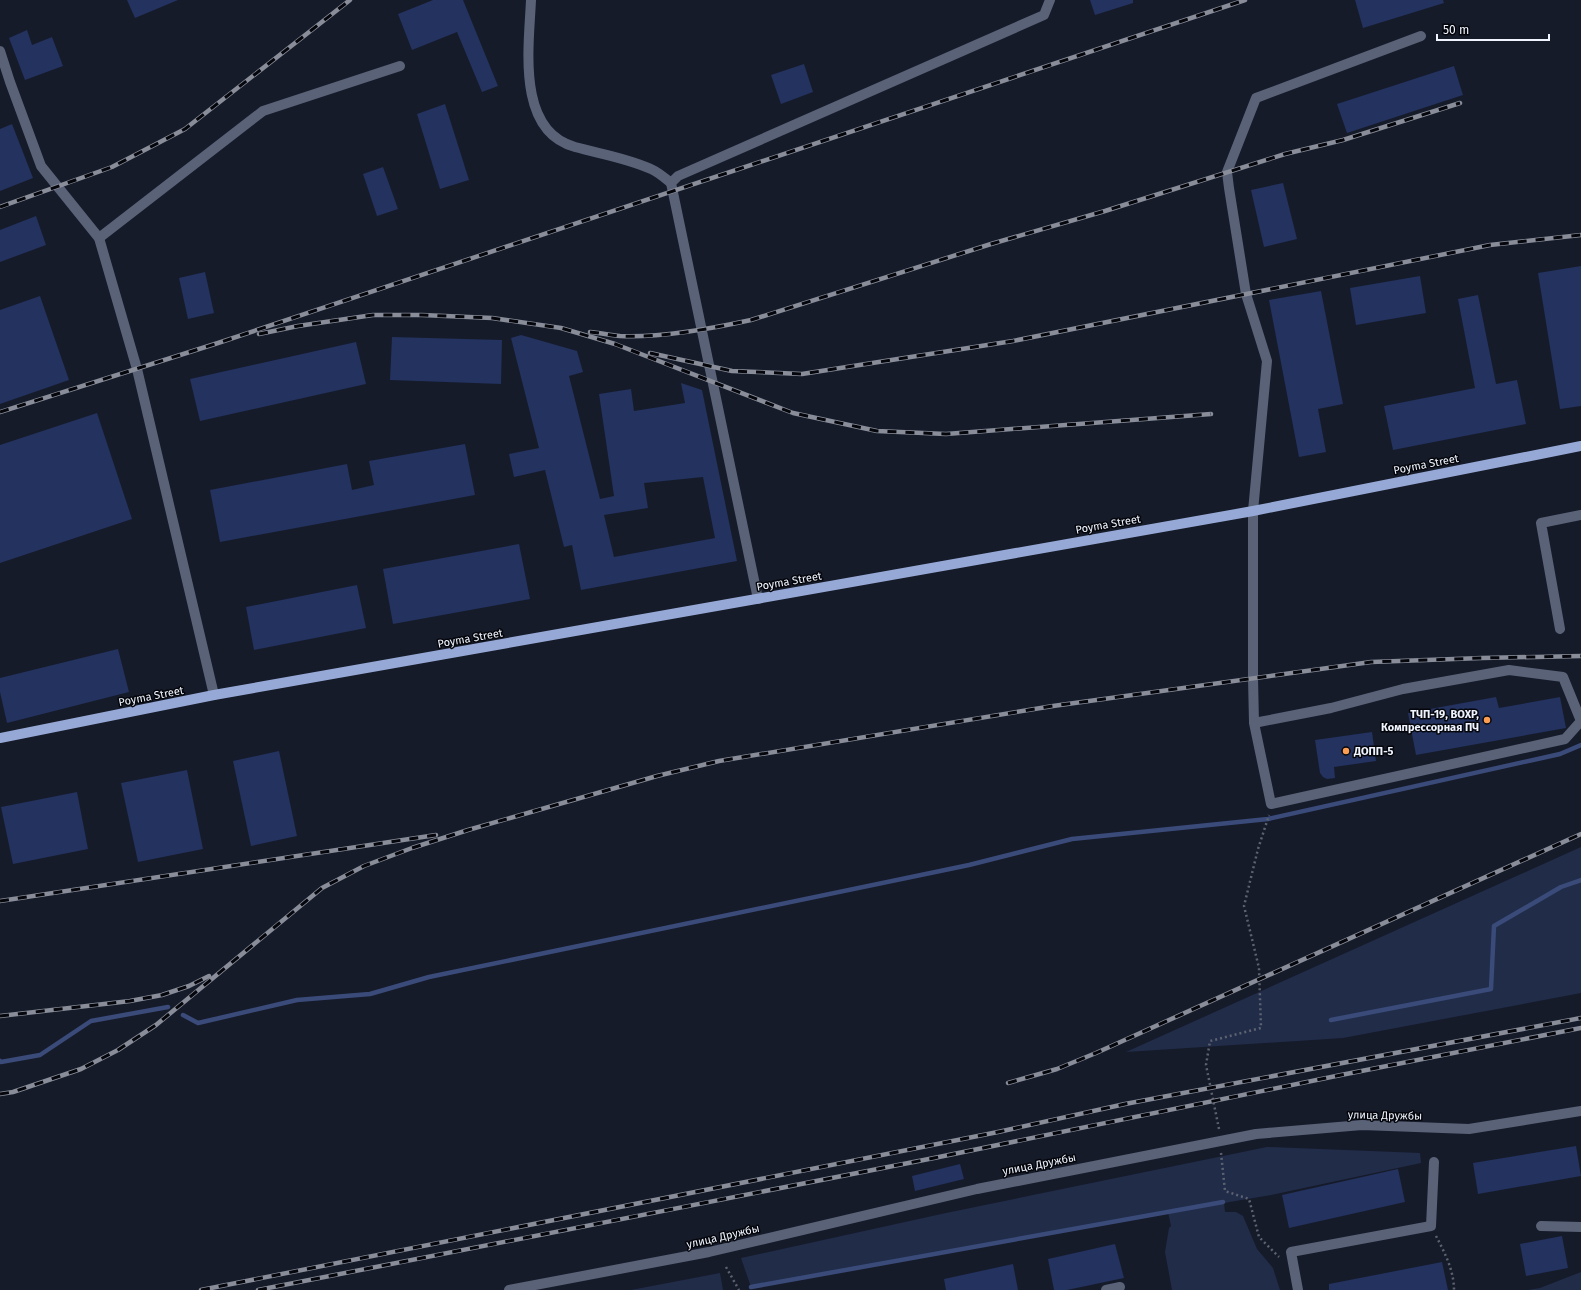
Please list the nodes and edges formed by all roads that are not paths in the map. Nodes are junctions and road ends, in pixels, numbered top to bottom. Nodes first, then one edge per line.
1 (531, 0) edge
2 (1050, 0) edge
3 (1421, 36) dead end
4 (0, 51) edge
5 (400, 66) dead end
6 (0, 77) edge
7 (10, 82) junction
8 (671, 183) junction
9 (99, 238) junction
10 (1581, 446) edge
11 (1253, 510) junction
12 (1581, 515) edge
13 (758, 599) junction
14 (1560, 629) dead end
15 (214, 695) junction
16 (1254, 723) junction
17 (0, 738) edge
18 (1581, 1111) edge
19 (1434, 1162) dead end
20 (1541, 1226) dead end
21 (1581, 1227) edge
22 (1120, 1287) dead end
23 (509, 1290) edge
24 (1106, 1290) edge
25 (1298, 1290) edge

1 - 8 street
2 - 8 street
3 - 11 street
4 - 7 street
5 - 9 street
6 - 7 street
7 - 9 street
8 - 13 street
9 - 15 street
10 - 11 main road, Poyma Street
11 - 13 main road, Poyma Street
11 - 16 street
12 - 14 street
13 - 15 main road, Poyma Street
15 - 17 main road, Poyma Street
16 - 16 street
18 - 23 street, улица Дружбы
19 - 25 street
20 - 21 street
22 - 24 street

